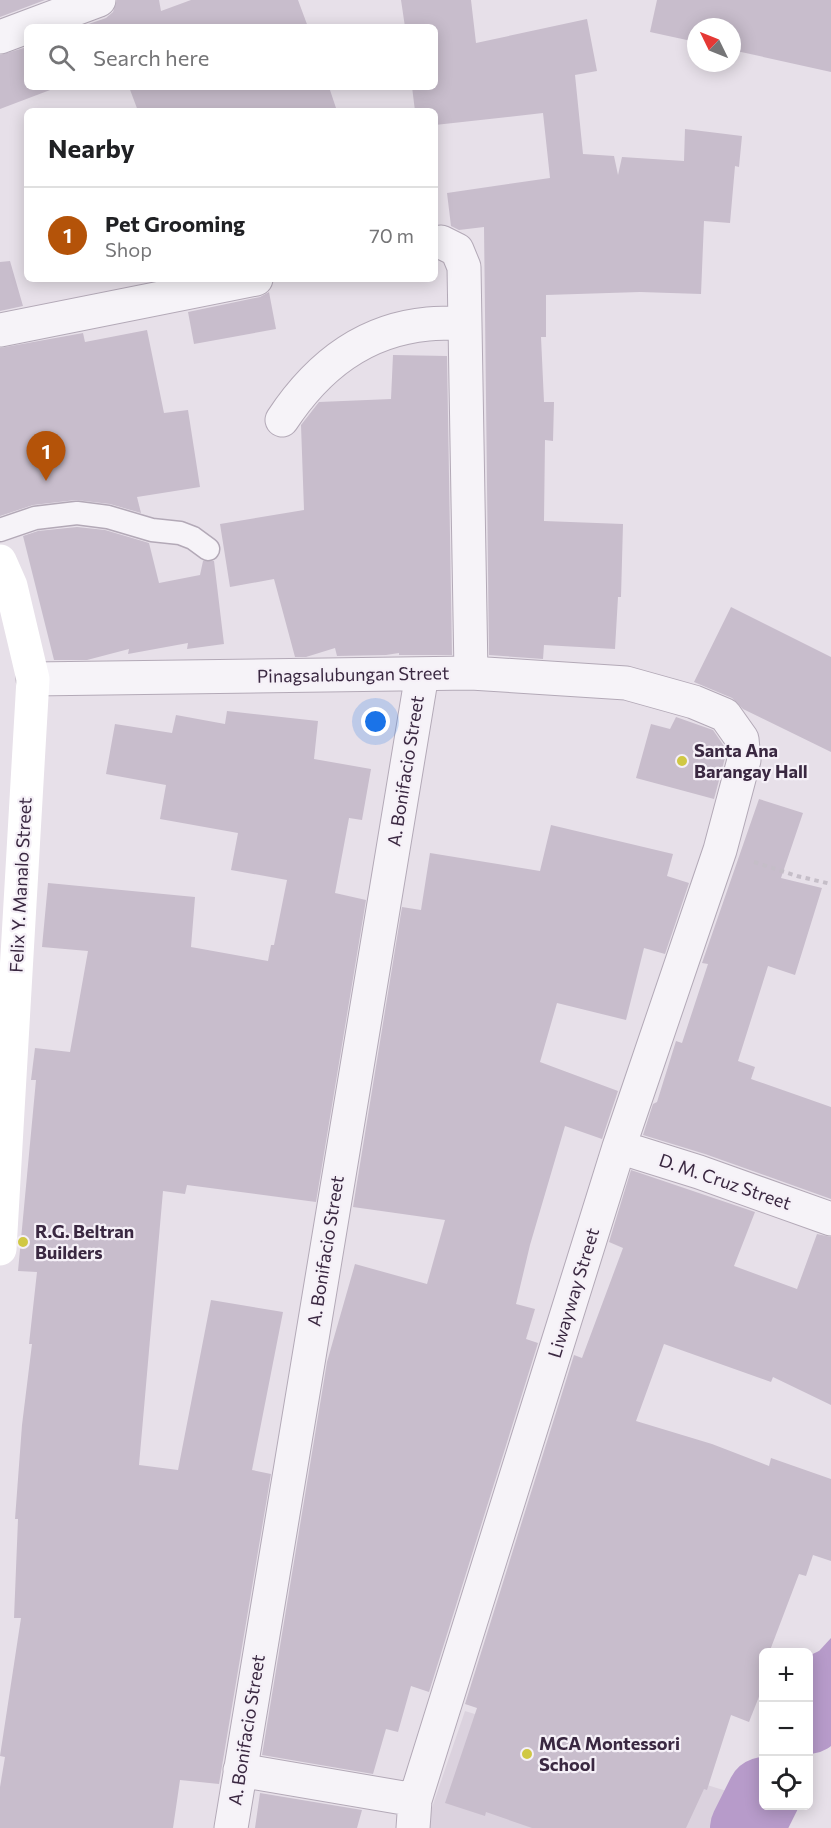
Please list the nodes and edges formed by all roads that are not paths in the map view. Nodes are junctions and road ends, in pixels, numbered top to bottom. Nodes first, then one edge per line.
1 (99, 0) edge
2 (35, 24) edge
3 (24, 28) edge
4 (0, 37) edge
5 (438, 242) edge
6 (241, 282) edge
7 (465, 323) junction
8 (0, 330) edge
9 (282, 420) dead end
10 (0, 530) edge
11 (208, 549) dead end
12 (0, 561) edge
13 (422, 674) junction
14 (471, 674) junction
15 (33, 679) junction
16 (744, 760) joint
17 (619, 1147) junction
18 (831, 1219) edge
19 (0, 1249) edge
20 (240, 1770) junction
21 (414, 1814) edge
22 (231, 1828) edge

1 - 2 street
3 - 4 street
5 - 7 street
6 - 8 street
7 - 9 street
7 - 14 street
10 - 11 lane
12 - 15 main road, Felix Y. Manalo Street
13 - 14 street, Pinagsalubungan Street
13 - 15 street, Pinagsalubungan Street
13 - 20 street, A. Bonifacio Street
14 - 16 street, Pinagsalubungan Street
15 - 19 main road, Felix Y. Manalo Street
16 - 17 street, Liwayway Street
17 - 18 street, D. M. Cruz Street
17 - 21 street, Liwayway Street
20 - 21 street
20 - 22 street, A. Bonifacio Street

